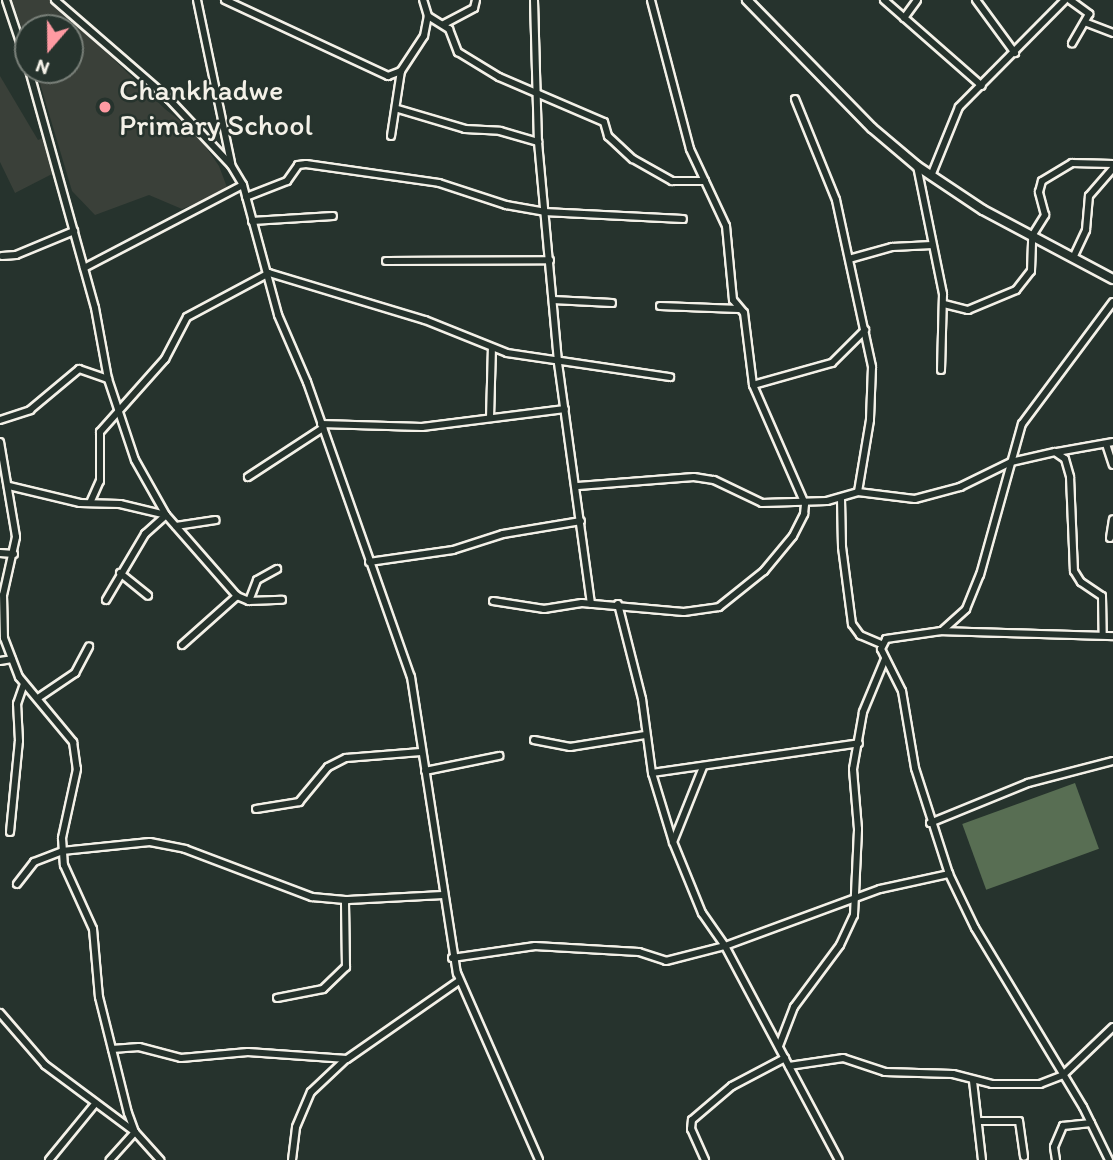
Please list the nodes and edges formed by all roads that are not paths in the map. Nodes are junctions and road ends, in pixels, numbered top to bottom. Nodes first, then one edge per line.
1 (6, 0) edge
2 (55, 0) edge
3 (197, 0) edge
4 (225, 0) edge
5 (423, 0) edge
6 (475, 0) edge
7 (534, 0) edge
8 (651, 0) edge
9 (884, 0) edge
10 (917, 0) edge
11 (976, 0) edge
12 (1067, 0) edge
13 (751, 1) edge
14 (428, 16) junction
15 (904, 18) junction
16 (1087, 23) junction
17 (14, 24) edge
18 (444, 24) junction
19 (1113, 33) edge
20 (1072, 43) dead end
21 (1015, 53) junction
22 (401, 71) junction
23 (33, 84) edge
24 (982, 86) junction
25 (536, 95) junction
26 (795, 99) dead end
27 (398, 109) junction
28 (391, 136) dead end
29 (538, 142) junction
30 (231, 165) junction
31 (917, 166) junction
32 (1113, 166) edge
33 (931, 176) junction
34 (705, 181) junction
35 (243, 185) junction
36 (246, 197) junction
37 (544, 212) junction
38 (333, 216) dead end
39 (683, 219) dead end
40 (252, 221) junction
41 (74, 231) junction
42 (1032, 236) junction
43 (932, 245) junction
44 (2, 256) dead end
45 (1073, 258) junction
46 (849, 259) junction
47 (550, 260) junction
48 (386, 261) dead end
49 (84, 268) junction
50 (269, 274) junction
51 (1113, 279) edge
52 (554, 300) junction
53 (1113, 302) edge
54 (612, 303) dead end
55 (944, 304) junction
56 (660, 306) dead end
57 (741, 309) junction
58 (865, 330) junction
59 (492, 348) junction
60 (558, 363) junction
61 (941, 370) dead end
62 (670, 377) dead end
63 (108, 379) junction
64 (753, 385) junction
65 (118, 408) junction
66 (565, 409) junction
67 (490, 418) junction
68 (0, 420) edge
69 (322, 426) junction
70 (1110, 443) edge
71 (0, 444) edge
72 (1055, 452) junction
73 (1011, 461) junction
74 (1113, 465) edge
75 (248, 477) dead end
76 (9, 486) junction
77 (578, 486) junction
78 (858, 492) junction
79 (841, 499) junction
80 (90, 503) junction
81 (805, 503) junction
82 (166, 515) junction
83 (1113, 519) edge
84 (216, 520) dead end
85 (581, 521) junction
86 (176, 526) junction
87 (1110, 538) dead end
88 (0, 553) edge
89 (14, 554) junction
90 (369, 562) junction
91 (277, 569) dead end
92 (120, 573) junction
93 (148, 596) dead end
94 (237, 596) junction
95 (106, 600) dead end
96 (282, 600) dead end
97 (249, 601) junction
98 (493, 601) dead end
99 (591, 604) junction
100 (618, 604) junction
101 (941, 631) junction
102 (1103, 635) junction
103 (1113, 636) edge
104 (881, 644) junction
105 (182, 645) dead end
106 (89, 648) dead end
107 (12, 659) junction
108 (885, 659) junction
109 (0, 661) edge
110 (24, 684) junction
111 (38, 698) junction
112 (645, 735) junction
113 (534, 740) dead end
114 (859, 743) junction
115 (421, 752) junction
116 (499, 755) dead end
117 (1113, 761) edge
118 (703, 767) junction
119 (425, 771) junction
120 (652, 773) junction
121 (256, 809) dead end
122 (930, 823) junction
123 (10, 832) dead end
124 (673, 842) junction
125 (62, 852) junction
126 (949, 874) junction
127 (17, 884) dead end
128 (443, 895) junction
129 (857, 897) junction
130 (345, 900) junction
131 (725, 946) junction
132 (452, 958) junction
133 (459, 981) junction
134 (277, 998) dead end
135 (0, 1013) edge
136 (1113, 1027) edge
137 (779, 1047) junction
138 (111, 1049) junction
139 (785, 1058) junction
140 (347, 1059) junction
141 (789, 1066) junction
142 (1063, 1075) junction
143 (973, 1081) junction
144 (94, 1105) junction
145 (981, 1121) junction
146 (1091, 1123) junction
147 (135, 1132) junction
148 (1024, 1157) dead end
149 (49, 1160) edge
150 (110, 1160) edge
151 (160, 1160) edge
152 (292, 1160) edge
153 (539, 1160) edge
154 (705, 1160) edge
155 (839, 1160) edge
156 (982, 1160) edge
157 (1056, 1160) edge
158 (1107, 1160) edge

1 - 17 street
2 - 30 street
3 - 30 street
4 - 22 street
5 - 14 street
6 - 18 street
7 - 25 street
8 - 34 street
9 - 15 street
10 - 15 street
11 - 21 street
12 - 16 street
12 - 21 street
13 - 31 street
14 - 18 street
14 - 22 street
15 - 24 street
16 - 19 street
16 - 20 street
18 - 25 street
21 - 24 street
22 - 27 street
23 - 41 street
24 - 33 street
25 - 29 street
25 - 34 street
26 - 46 street
27 - 28 street
27 - 29 street
29 - 37 street
30 - 35 street
31 - 33 street
31 - 43 street
32 - 42 street
32 - 45 street
33 - 42 street
34 - 57 street
35 - 36 street
35 - 49 street
36 - 37 street
36 - 40 street
37 - 39 street
37 - 47 street
38 - 40 street
40 - 50 street
41 - 44 street
41 - 49 street
42 - 45 street
42 - 55 street
43 - 46 street
43 - 55 street
45 - 51 street
46 - 58 street
47 - 48 street
47 - 52 street
49 - 63 street
50 - 59 street
50 - 65 street
50 - 69 street
52 - 54 street
52 - 60 street
53 - 73 street
55 - 61 street
56 - 57 street
57 - 64 street
58 - 64 street
58 - 78 street
59 - 60 street
59 - 67 street
60 - 62 street
60 - 66 street
63 - 65 street
63 - 68 street
64 - 81 street
65 - 80 street
65 - 82 street
66 - 67 street
66 - 77 street
67 - 69 street
69 - 75 street
69 - 90 street
70 - 72 street
70 - 74 street
71 - 76 street
72 - 73 street
72 - 102 street
73 - 78 street
73 - 101 street
76 - 80 street
76 - 89 street
77 - 81 street
77 - 85 street
78 - 79 street
79 - 81 street
79 - 104 street
80 - 82 street
81 - 100 street
82 - 86 street
82 - 92 street
83 - 87 street
84 - 86 street
85 - 90 street
85 - 99 street
86 - 94 street
88 - 89 street
89 - 107 street
90 - 115 street
91 - 97 street
92 - 93 street
92 - 95 street
94 - 97 street
94 - 105 street
96 - 97 street
98 - 99 street
99 - 100 street
100 - 112 street
101 - 102 street
101 - 104 street
102 - 103 street
104 - 108 street
106 - 111 street
107 - 109 street
107 - 110 street
108 - 114 street
108 - 122 street
110 - 111 street
110 - 123 street
111 - 125 street
112 - 113 street
112 - 120 street
114 - 118 street
114 - 129 street
115 - 119 street
115 - 121 street
116 - 119 street
117 - 122 street
118 - 120 street
118 - 124 street
119 - 128 street
120 - 124 street
122 - 126 street
124 - 131 street
125 - 127 street
125 - 130 street
125 - 138 street
126 - 129 street
126 - 142 street
128 - 130 street
128 - 132 street
129 - 131 street
129 - 137 street
130 - 134 street
131 - 132 street
131 - 137 street
132 - 133 street
133 - 140 street
133 - 153 street
135 - 144 street
136 - 142 street
137 - 139 street
138 - 140 street
138 - 147 street
139 - 141 street
139 - 154 street
140 - 152 street
141 - 143 street
141 - 155 street
142 - 143 street
142 - 146 street
143 - 145 street
144 - 147 street
144 - 149 street
145 - 148 street
145 - 156 street
146 - 157 street
146 - 158 street
147 - 150 street
147 - 151 street

